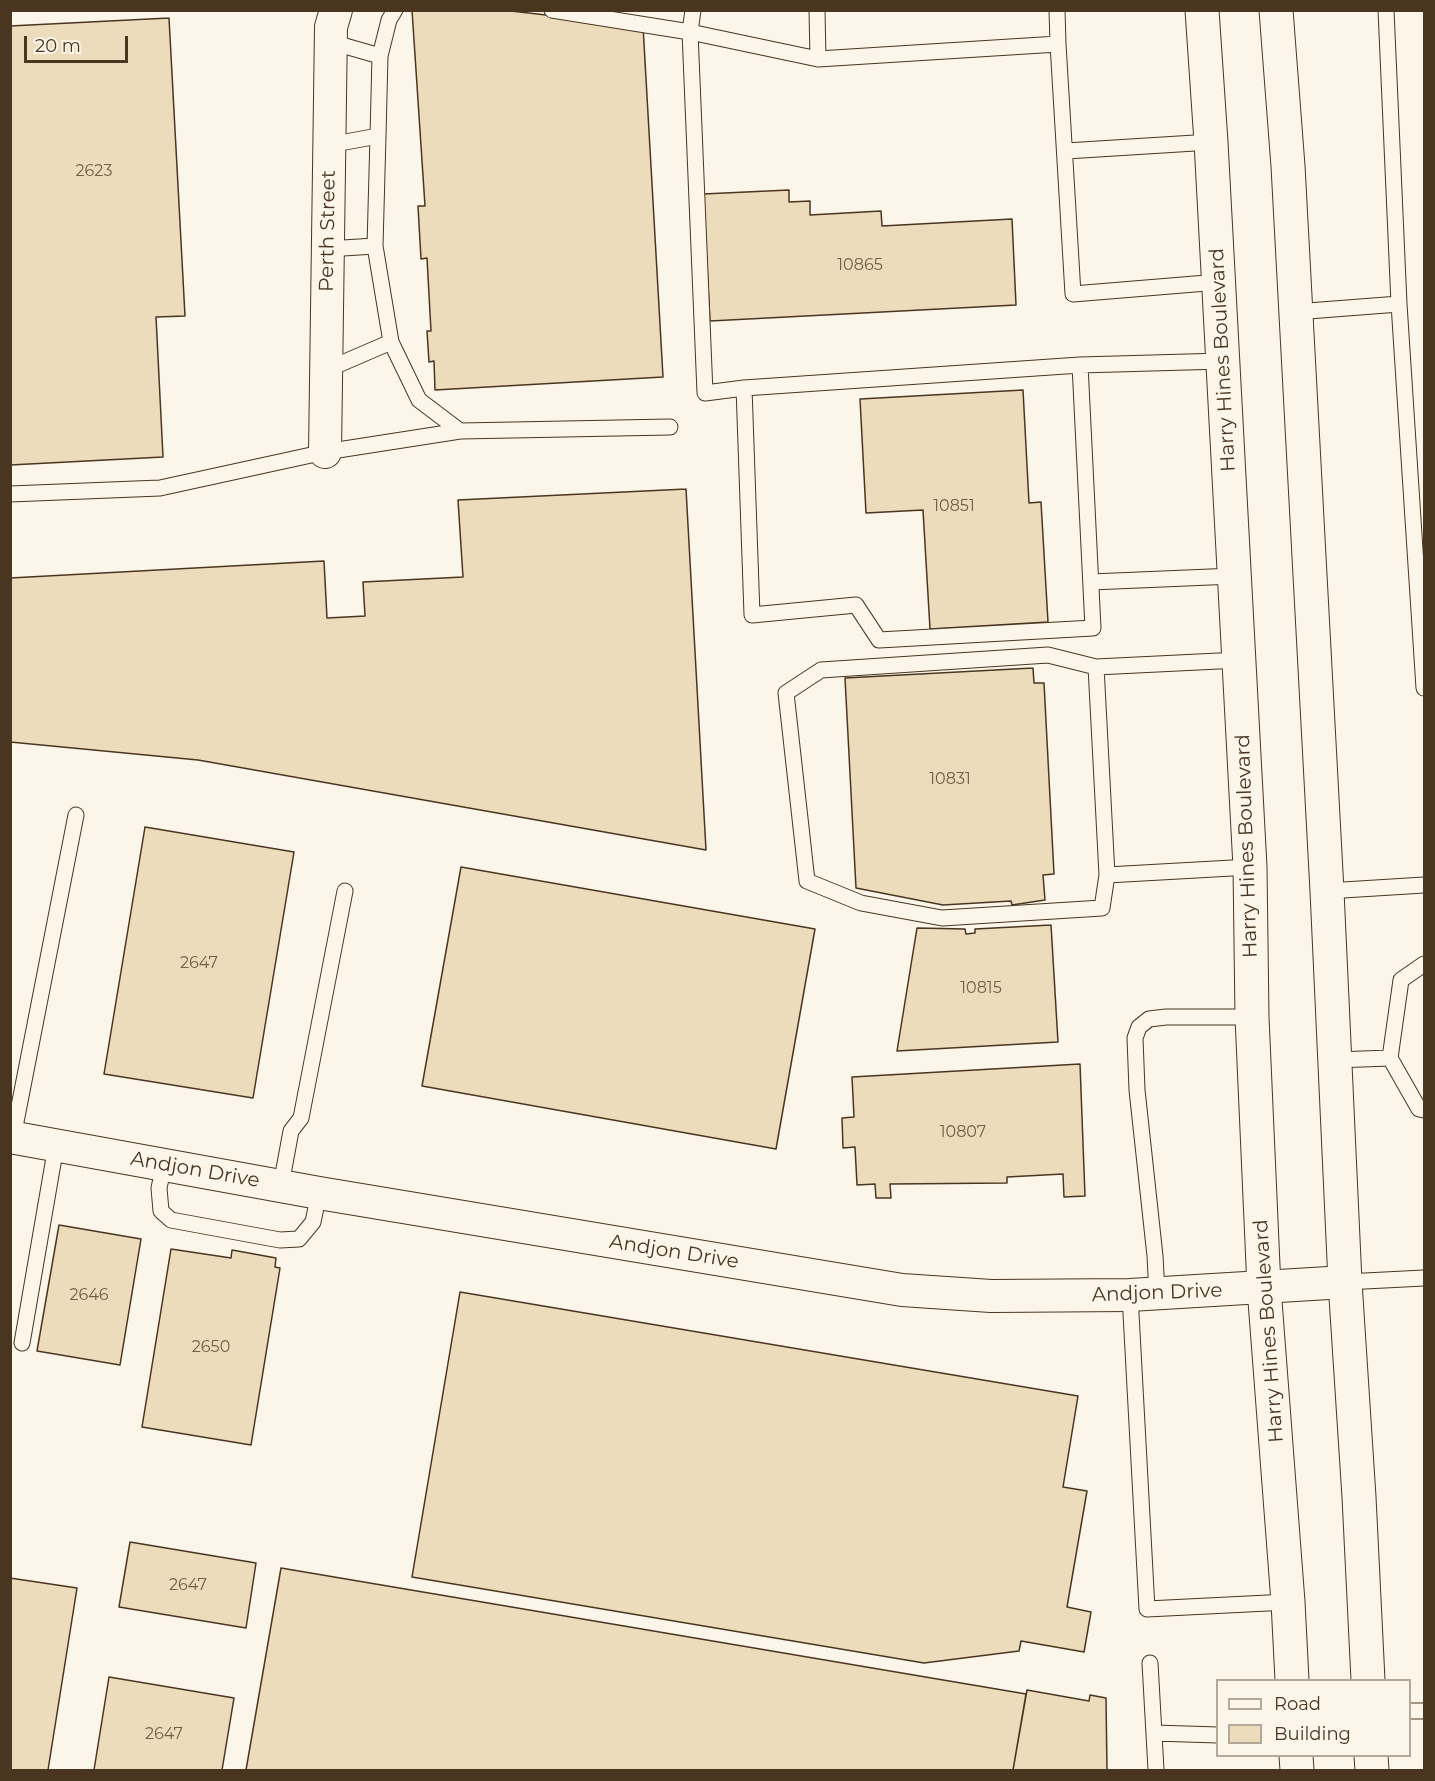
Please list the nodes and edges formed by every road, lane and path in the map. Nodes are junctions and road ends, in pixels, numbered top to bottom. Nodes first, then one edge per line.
1 (336, 10) edge
2 (395, 10) edge
3 (552, 10) edge
4 (693, 10) edge
5 (817, 10) edge
6 (1056, 10) edge
7 (1202, 10) edge
8 (1276, 10) edge
9 (1386, 10) edge
10 (690, 32) junction
11 (331, 42) junction
12 (1058, 44) junction
13 (380, 56) junction
14 (818, 59) junction
15 (378, 136) junction
16 (1211, 142) junction
17 (329, 145) junction
18 (1066, 151) junction
19 (375, 246) junction
20 (327, 249) junction
21 (1219, 282) junction
22 (1399, 304) junction
23 (1295, 312) junction
24 (391, 342) junction
25 (1223, 362) junction
26 (1080, 365) junction
27 (326, 370) junction
28 (744, 388) junction
29 (670, 427) dead end
30 (460, 431) junction
31 (325, 452) junction
32 (10, 494) edge
33 (1234, 576) junction
34 (1091, 582) junction
35 (1239, 660) junction
36 (1096, 667) junction
37 (1425, 688) edge
38 (76, 815) dead end
39 (1250, 867) junction
40 (1107, 875) junction
41 (1425, 885) edge
42 (345, 891) dead end
43 (1327, 891) junction
44 (1425, 964) edge
45 (1252, 1017) junction
46 (1390, 1058) junction
47 (1335, 1060) junction
48 (1425, 1110) edge
49 (12, 1137) edge
50 (56, 1146) junction
51 (164, 1165) junction
52 (281, 1185) junction
53 (319, 1193) junction
54 (1425, 1278) edge
55 (1345, 1282) junction
56 (1264, 1288) junction
57 (1144, 1294) junction
58 (22, 1343) dead end
59 (1288, 1602) junction
60 (1150, 1664) dead end
61 (1292, 1679) edge
62 (1368, 1679) edge
63 (1154, 1733) junction
64 (1216, 1736) edge
65 (1156, 1770) edge

1 - 11 street, Perth Street
2 - 13 lane
3 - 10 lane
4 - 10 lane
5 - 14 lane
6 - 12 lane
7 - 16 main road, Harry Hines Boulevard
8 - 23 main road
9 - 22 lane
10 - 14 lane
10 - 28 lane
11 - 13 lane
11 - 17 street, Perth Street
12 - 14 lane
12 - 18 lane
13 - 15 lane
15 - 17 lane
15 - 19 lane
16 - 18 lane
16 - 21 main road, Harry Hines Boulevard
17 - 20 street, Perth Street
18 - 21 lane
19 - 20 lane
19 - 24 lane
20 - 27 street, Perth Street
21 - 25 main road, Harry Hines Boulevard
22 - 23 lane
22 - 37 lane
23 - 43 main road
24 - 27 lane
24 - 30 lane
25 - 26 lane
25 - 33 main road, Harry Hines Boulevard
26 - 28 lane
26 - 34 lane
27 - 31 street, Perth Street
28 - 34 lane
29 - 30 lane
30 - 31 lane
31 - 32 lane
33 - 34 lane
33 - 35 main road, Harry Hines Boulevard
35 - 36 lane
35 - 39 main road, Harry Hines Boulevard
36 - 40 lane
36 - 40 lane
38 - 49 lane
39 - 40 lane
39 - 45 main road, Harry Hines Boulevard
41 - 43 lane
42 - 52 lane
43 - 47 main road
44 - 46 lane
45 - 56 main road, Harry Hines Boulevard
45 - 57 lane
46 - 47 lane
46 - 48 lane
47 - 55 main road
49 - 50 street, Andjon Drive
50 - 51 street, Andjon Drive
50 - 58 lane
51 - 52 street, Andjon Drive
51 - 53 lane
52 - 53 street, Andjon Drive
53 - 57 street, Andjon Drive
54 - 55 lane
55 - 56 street, Andjon Drive
55 - 62 main road
56 - 57 street, Andjon Drive
56 - 59 main road, Harry Hines Boulevard
57 - 59 lane
59 - 61 main road, Harry Hines Boulevard
60 - 63 lane
63 - 64 lane
63 - 65 lane

